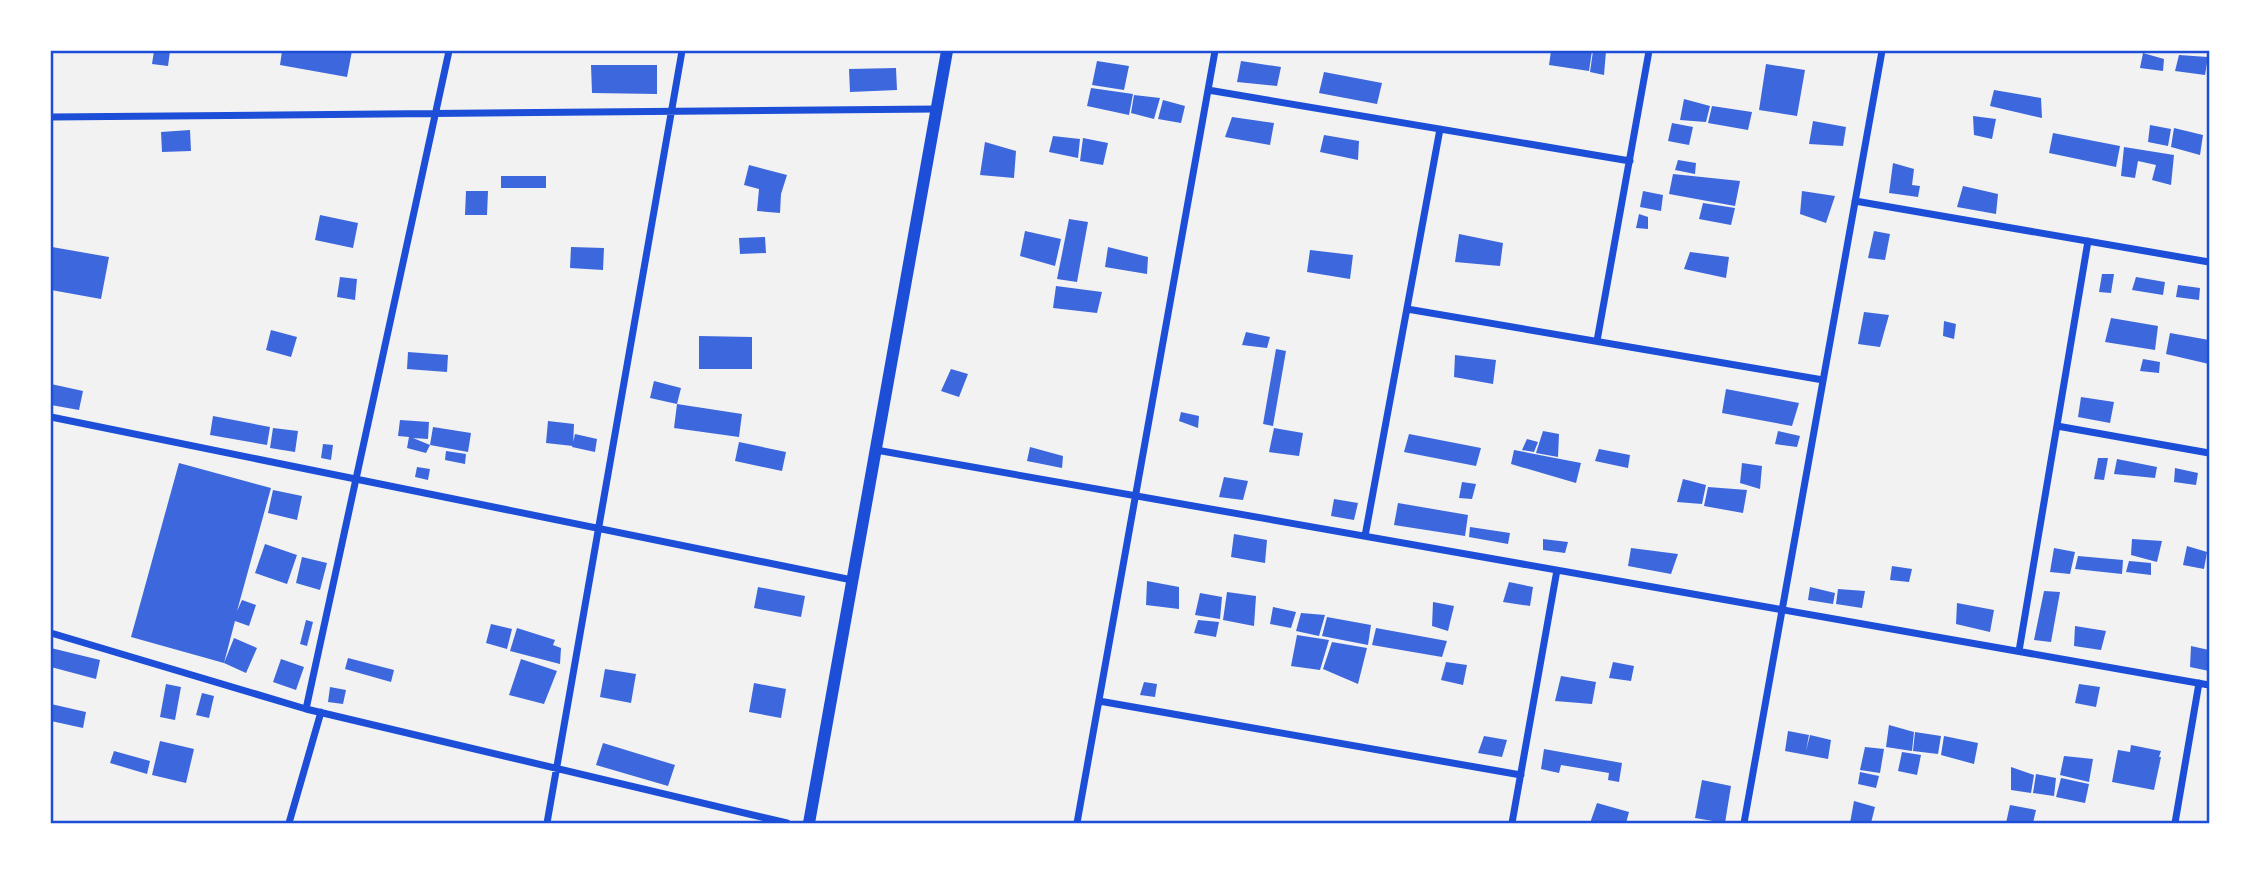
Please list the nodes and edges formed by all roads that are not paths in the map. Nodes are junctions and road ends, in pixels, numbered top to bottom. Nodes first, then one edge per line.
1 (449, 51) edge
2 (682, 51) edge
3 (947, 51) edge
4 (1215, 51) edge
5 (1649, 51) edge
6 (1882, 51) edge
7 (1208, 90) junction
8 (936, 109) junction
9 (671, 112) junction
10 (435, 114) junction
11 (51, 117) edge
12 (1440, 129) junction
13 (1630, 161) junction
14 (1855, 201) junction
15 (2088, 241) junction
16 (2209, 262) edge
17 (1407, 309) junction
18 (1597, 341) junction
19 (1823, 380) junction
20 (51, 417) edge
21 (2057, 426) junction
22 (876, 450) junction
23 (2209, 453) edge
24 (356, 479) junction
25 (1136, 496) junction
26 (598, 529) junction
27 (1365, 536) junction
28 (1557, 570) junction
29 (852, 580) junction
30 (1782, 609) junction
31 (51, 633) edge
32 (2019, 651) junction
33 (2199, 683) junction
34 (2209, 685) edge
35 (1099, 701) junction
36 (306, 709) junction
37 (321, 712) junction
38 (556, 768) junction
39 (1521, 775) junction
40 (289, 823) edge
41 (547, 823) edge
42 (787, 823) edge
43 (809, 823) edge
44 (1077, 823) edge
45 (1513, 823) edge
46 (1744, 823) edge
47 (2175, 823) edge

1 - 10 street
2 - 9 street
3 - 8 street
4 - 7 street
5 - 13 street
6 - 14 street
7 - 12 street
7 - 25 street
8 - 9 street
8 - 22 street
9 - 10 street
9 - 26 street
10 - 11 street
10 - 24 street
12 - 13 street
12 - 17 street
13 - 18 street
14 - 15 street
14 - 19 street
15 - 16 street
15 - 21 street
17 - 18 street
17 - 27 street
18 - 19 street
19 - 30 street
20 - 24 street
21 - 23 street
21 - 32 street
22 - 25 street
22 - 29 street
24 - 26 street
24 - 36 street
25 - 27 street
25 - 35 street
26 - 29 street
26 - 38 street
27 - 28 street
28 - 30 street
28 - 39 street
29 - 43 street
30 - 32 street
30 - 46 street
31 - 36 street
32 - 33 street
33 - 34 street
33 - 47 street
35 - 39 street
35 - 44 street
36 - 37 street
37 - 38 street
37 - 40 street
38 - 41 street
38 - 42 street
39 - 45 street

